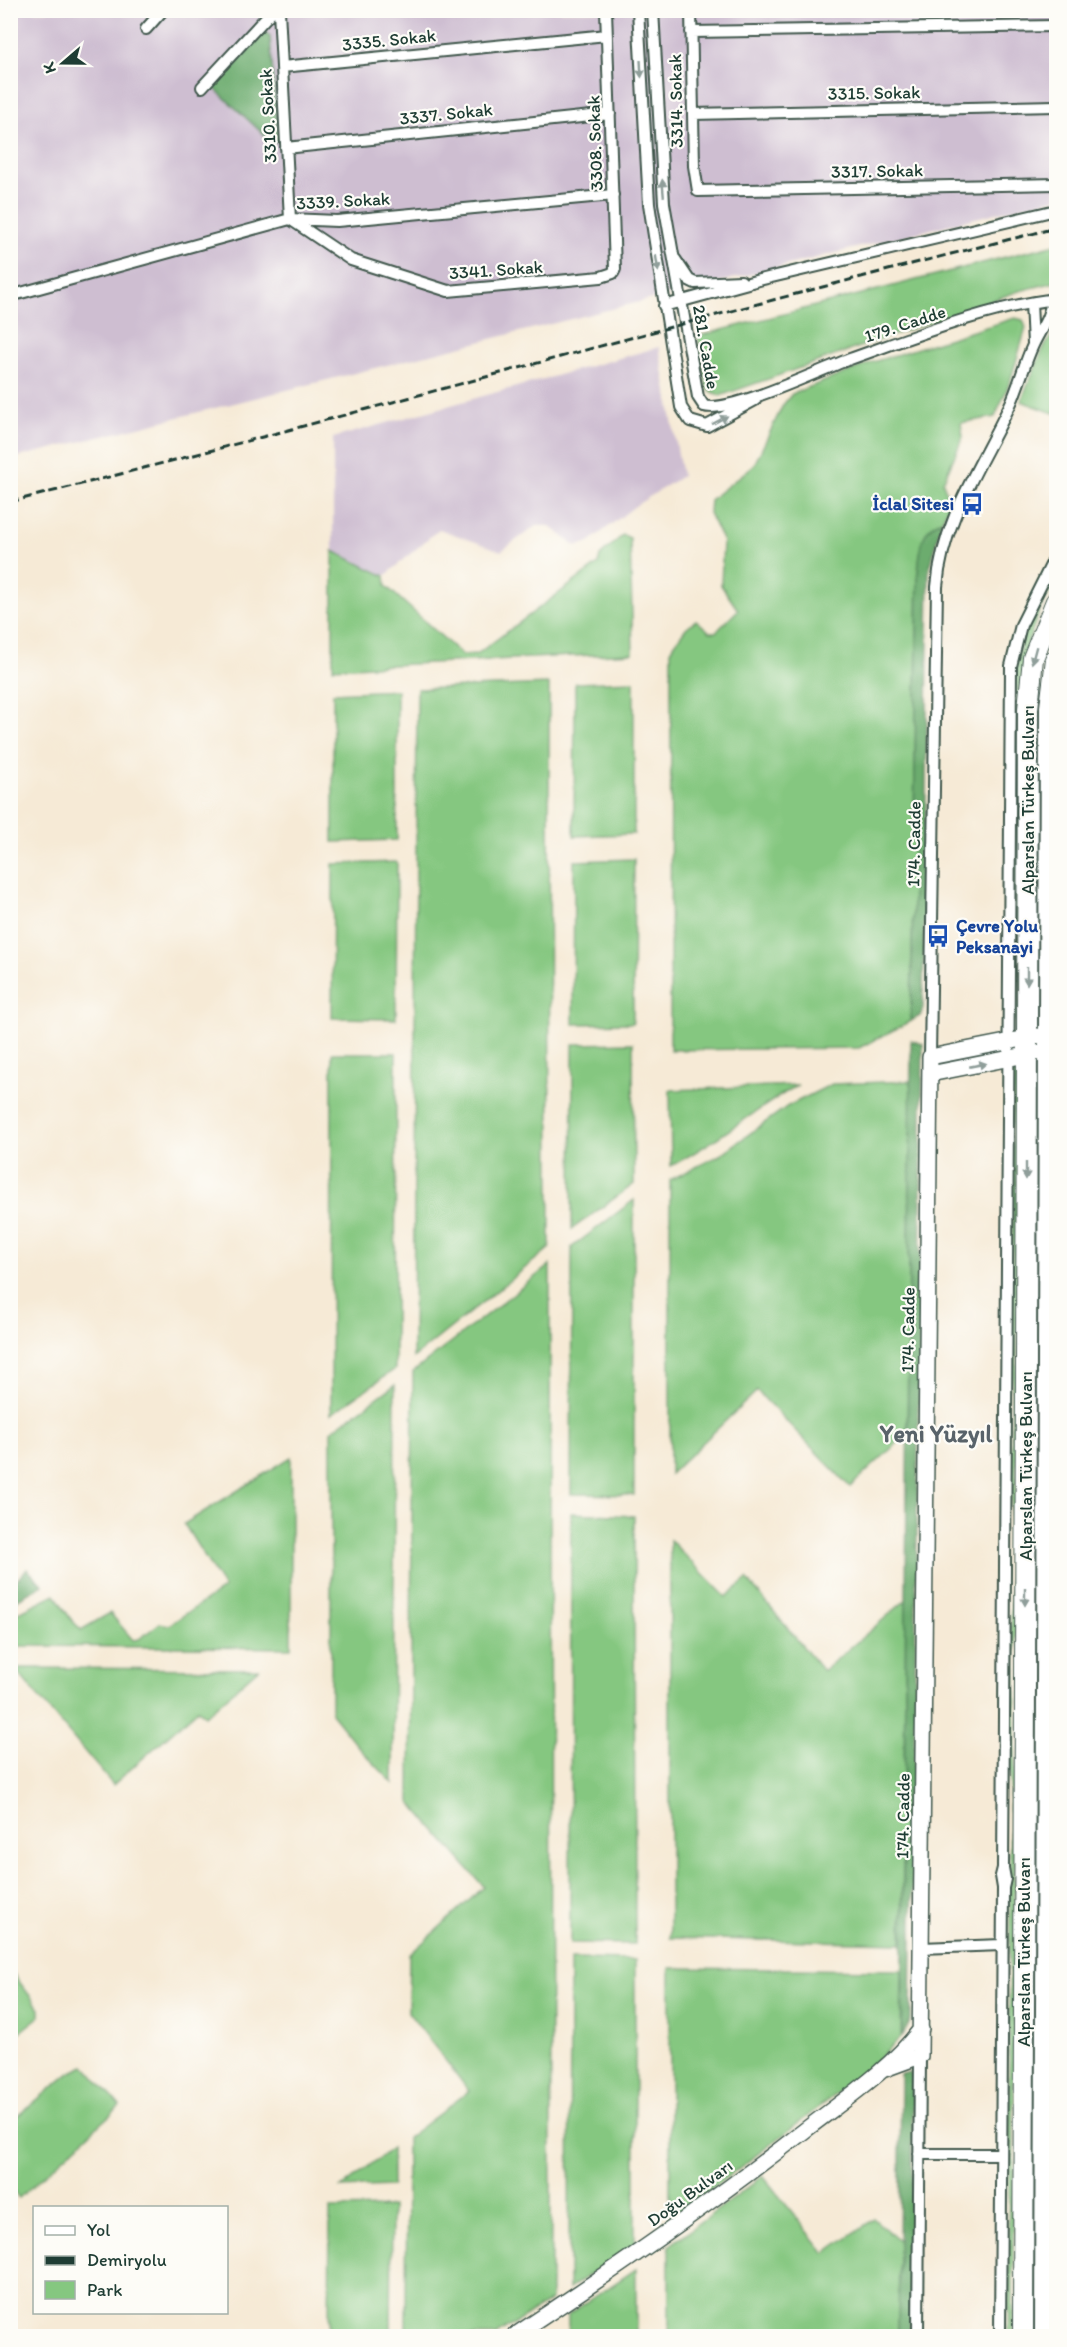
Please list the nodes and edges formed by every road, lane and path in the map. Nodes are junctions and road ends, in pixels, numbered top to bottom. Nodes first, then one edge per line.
1 (163, 10) edge
2 (273, 10) edge
3 (279, 10) edge
4 (606, 10) edge
5 (638, 10) edge
6 (653, 10) edge
7 (691, 10) edge
8 (1056, 26) edge
9 (146, 29) dead end
10 (691, 32) junction
11 (607, 35) junction
12 (282, 68) junction
13 (202, 87) dead end
14 (1056, 106) edge
15 (610, 114) junction
16 (693, 114) junction
17 (286, 148) junction
18 (1056, 184) edge
19 (698, 191) joint
20 (613, 195) junction
21 (1056, 210) edge
22 (290, 219) junction
23 (672, 254) junction
24 (613, 273) joint
25 (759, 280) junction
26 (10, 296) edge
27 (1054, 299) edge
28 (682, 301) junction
29 (1031, 303) junction
30 (664, 306) junction
31 (1033, 344) junction
32 (768, 392) junction
33 (1056, 555) edge
34 (1056, 601) edge
35 (1056, 659) edge
36 (1053, 1041) edge
37 (1017, 1048) junction
38 (930, 1057) junction
39 (930, 1074) junction
40 (1002, 1945) junction
41 (1052, 1946) edge
42 (921, 1948) junction
43 (921, 2029) junction
44 (920, 2056) junction
45 (882, 2070) junction
46 (919, 2154) junction
47 (1001, 2154) junction
48 (1051, 2260) edge
49 (514, 2337) edge
50 (918, 2337) edge
51 (1000, 2337) edge
52 (1023, 2337) edge
53 (1046, 2337) edge

1 - 9 street
2 - 13 street
3 - 12 street, 3310. Sokak
4 - 11 street, 3308. Sokak
5 -> 30 street, 281. Cadde
23 -> 6 street, 281. Cadde
7 - 10 street, 3314. Sokak
8 - 10 street
10 - 16 street, 3314. Sokak
11 - 12 street, 3335. Sokak
11 - 15 street, 3308. Sokak
12 - 17 street, 3310. Sokak
14 - 16 street, 3315. Sokak
15 - 17 street, 3337. Sokak
15 - 20 street, 3308. Sokak
16 - 19 street, 3314. Sokak
17 - 22 street, 3310. Sokak
18 - 19 street, 3317. Sokak
20 - 22 street, 3339. Sokak
20 - 24 street, 3308. Sokak
21 - 25 street
22 - 24 street, 3341. Sokak
22 - 26 street, 3339. Sokak
23 - 25 street
23 - 28 street, 281. Cadde
25 - 28 street
27 - 29 street, 179. Cadde
27 - 31 street
28 - 30 street
28 - 32 street, 281. Cadde
29 - 31 street
29 - 32 street, 179. Cadde
30 -> 32 street, 281. Cadde
31 - 38 street, 174. Cadde
33 - 37 street
34 -> 37 highway, Alparslan Türkeş Bulvarı
35 - 36 highway, Alparslan Türkeş Bulvarı
36 - 37 street
36 - 41 highway, Alparslan Türkeş Bulvarı
37 - 38 street
39 -> 37 street
37 - 40 street
37 -> 52 highway, Alparslan Türkeş Bulvarı
38 - 39 street, 174. Cadde
39 - 42 street, 174. Cadde
40 - 42 street
40 - 47 street
41 - 48 highway, Alparslan Türkeş Bulvarı
42 - 43 street, 174. Cadde
43 - 44 street, 174. Cadde
43 - 45 street, Doğu Bulvarı
44 - 45 street, Doğu Bulvarı
44 - 46 street, 174. Cadde
45 - 49 street, Doğu Bulvarı
46 - 47 street
46 - 50 street, 174. Cadde
47 - 51 street
48 - 53 highway, Alparslan Türkeş Bulvarı

